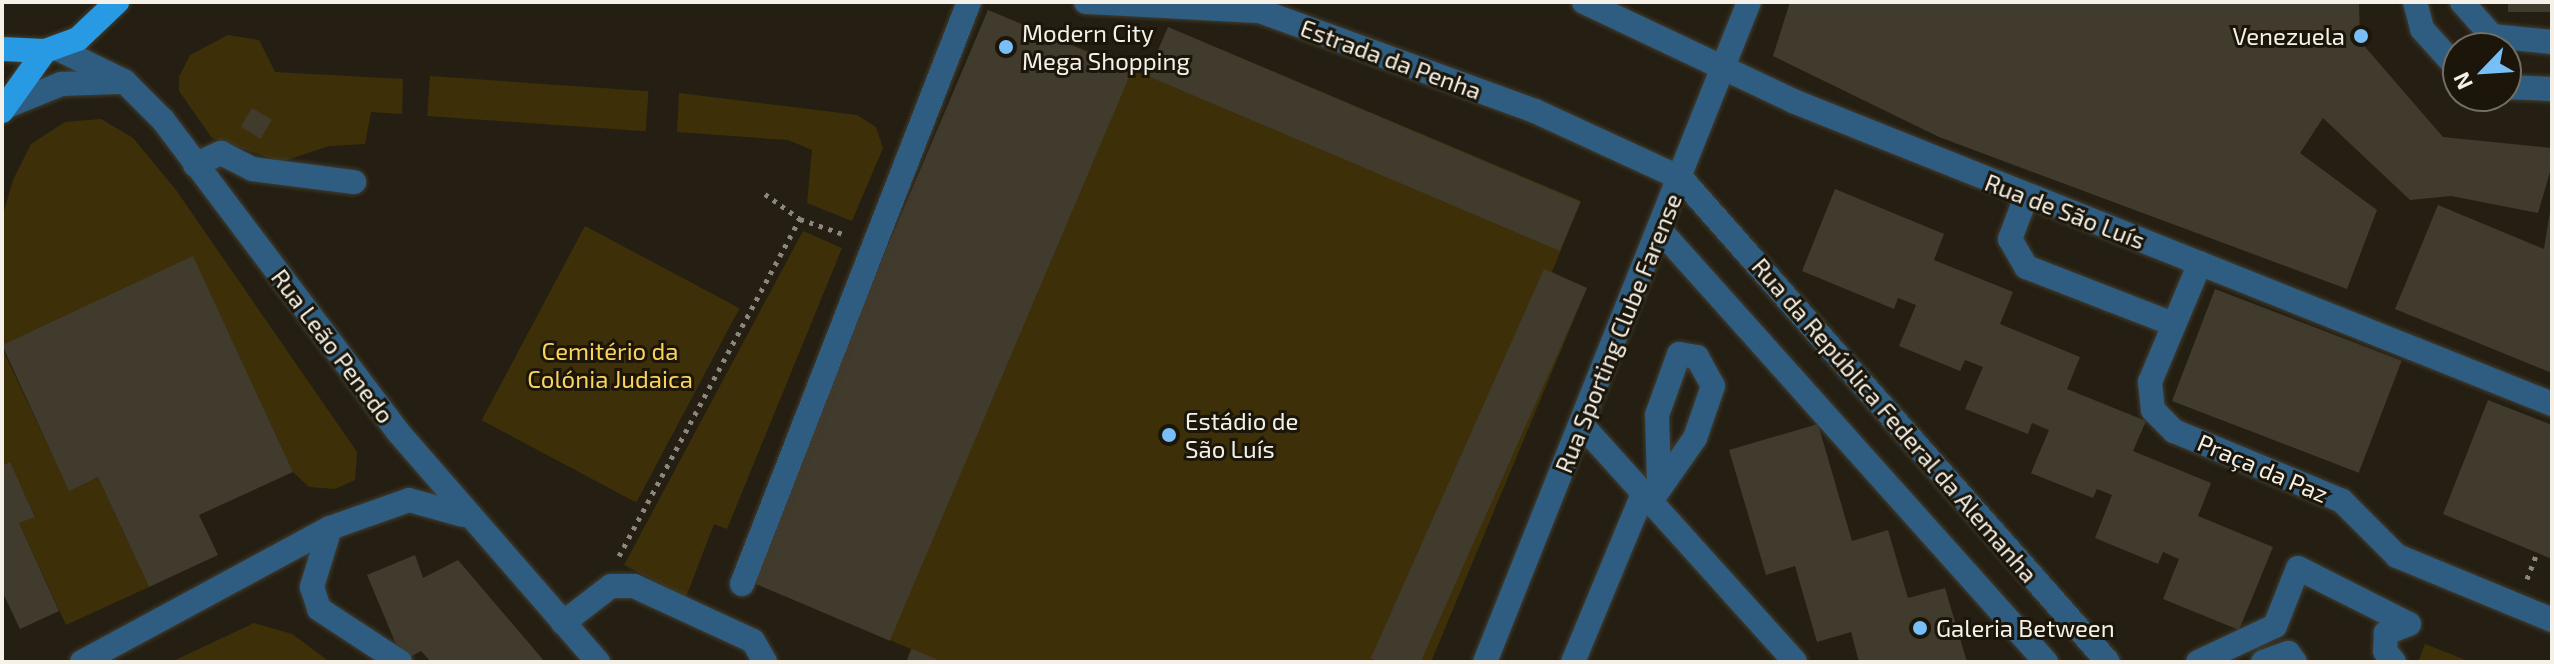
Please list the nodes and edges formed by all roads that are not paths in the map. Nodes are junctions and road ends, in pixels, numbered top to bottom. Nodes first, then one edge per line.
1 (117, 2) edge
2 (969, 2) edge
3 (1086, 2) edge
4 (1584, 2) edge
5 (1749, 2) edge
6 (2415, 2) edge
7 (2462, 2) edge
8 (1261, 7) edge
9 (2552, 42) edge
10 (2, 49) edge
11 (50, 49) junction
12 (2442, 51) edge
13 (1721, 71) junction
14 (124, 81) junction
15 (2522, 88) edge
16 (2552, 89) edge
17 (3, 109) edge
18 (195, 165) junction
19 (1681, 178) junction
20 (354, 182) dead end
21 (2026, 197) junction
22 (1659, 229) junction
23 (2200, 263) junction
24 (2173, 324) junction
25 (2552, 404) edge
26 (1581, 424) junction
27 (1651, 493) junction
28 (466, 516) junction
29 (330, 528) junction
30 (742, 584) dead end
31 (2552, 620) edge
32 (563, 623) junction
33 (82, 662) edge
34 (400, 662) edge
35 (598, 662) edge
36 (765, 662) edge
37 (1485, 662) edge
38 (1573, 662) edge
39 (1795, 662) edge
40 (2046, 662) edge
41 (2108, 662) edge
42 (2198, 662) edge
43 (2263, 662) edge
44 (2295, 662) edge
45 (2394, 662) edge

1 - 11 main road
2 - 30 street
3 - 8 street, Estrada da Penha
4 - 13 street, Rua de São Luís
5 - 13 street, Rua Sporting Clube Farense
6 - 12 street
7 - 9 street
8 - 19 street, Estrada da Penha
10 - 11 main road
11 - 14 street, Rua Leão Penedo
11 - 17 main road
13 - 19 street, Rua Sporting Clube Farense
13 - 21 street, Rua de São Luís
14 - 17 street
14 - 18 street, Rua Leão Penedo
15 - 16 street
18 - 20 street
18 - 28 street, Rua Leão Penedo
19 - 22 street, Rua Sporting Clube Farense
19 - 41 street, Rua da República Federal da Alemanha
21 - 23 street, Rua de São Luís
21 - 24 street
22 - 26 street, Rua Sporting Clube Farense
22 - 40 street, Rua da República Federal da Alemanha
23 - 24 street, Praça da Paz
23 - 25 street, Rua de São Luís
24 - 31 street, Praça da Paz
26 - 27 street
26 - 37 street, Rua Sporting Clube Farense
27 - 38 street
27 - 39 street
28 - 29 street
28 - 32 street, Rua Leão Penedo
29 - 33 street
29 - 34 street
32 - 35 street, Rua Leão Penedo
32 - 36 street
42 - 45 street
43 - 44 street

